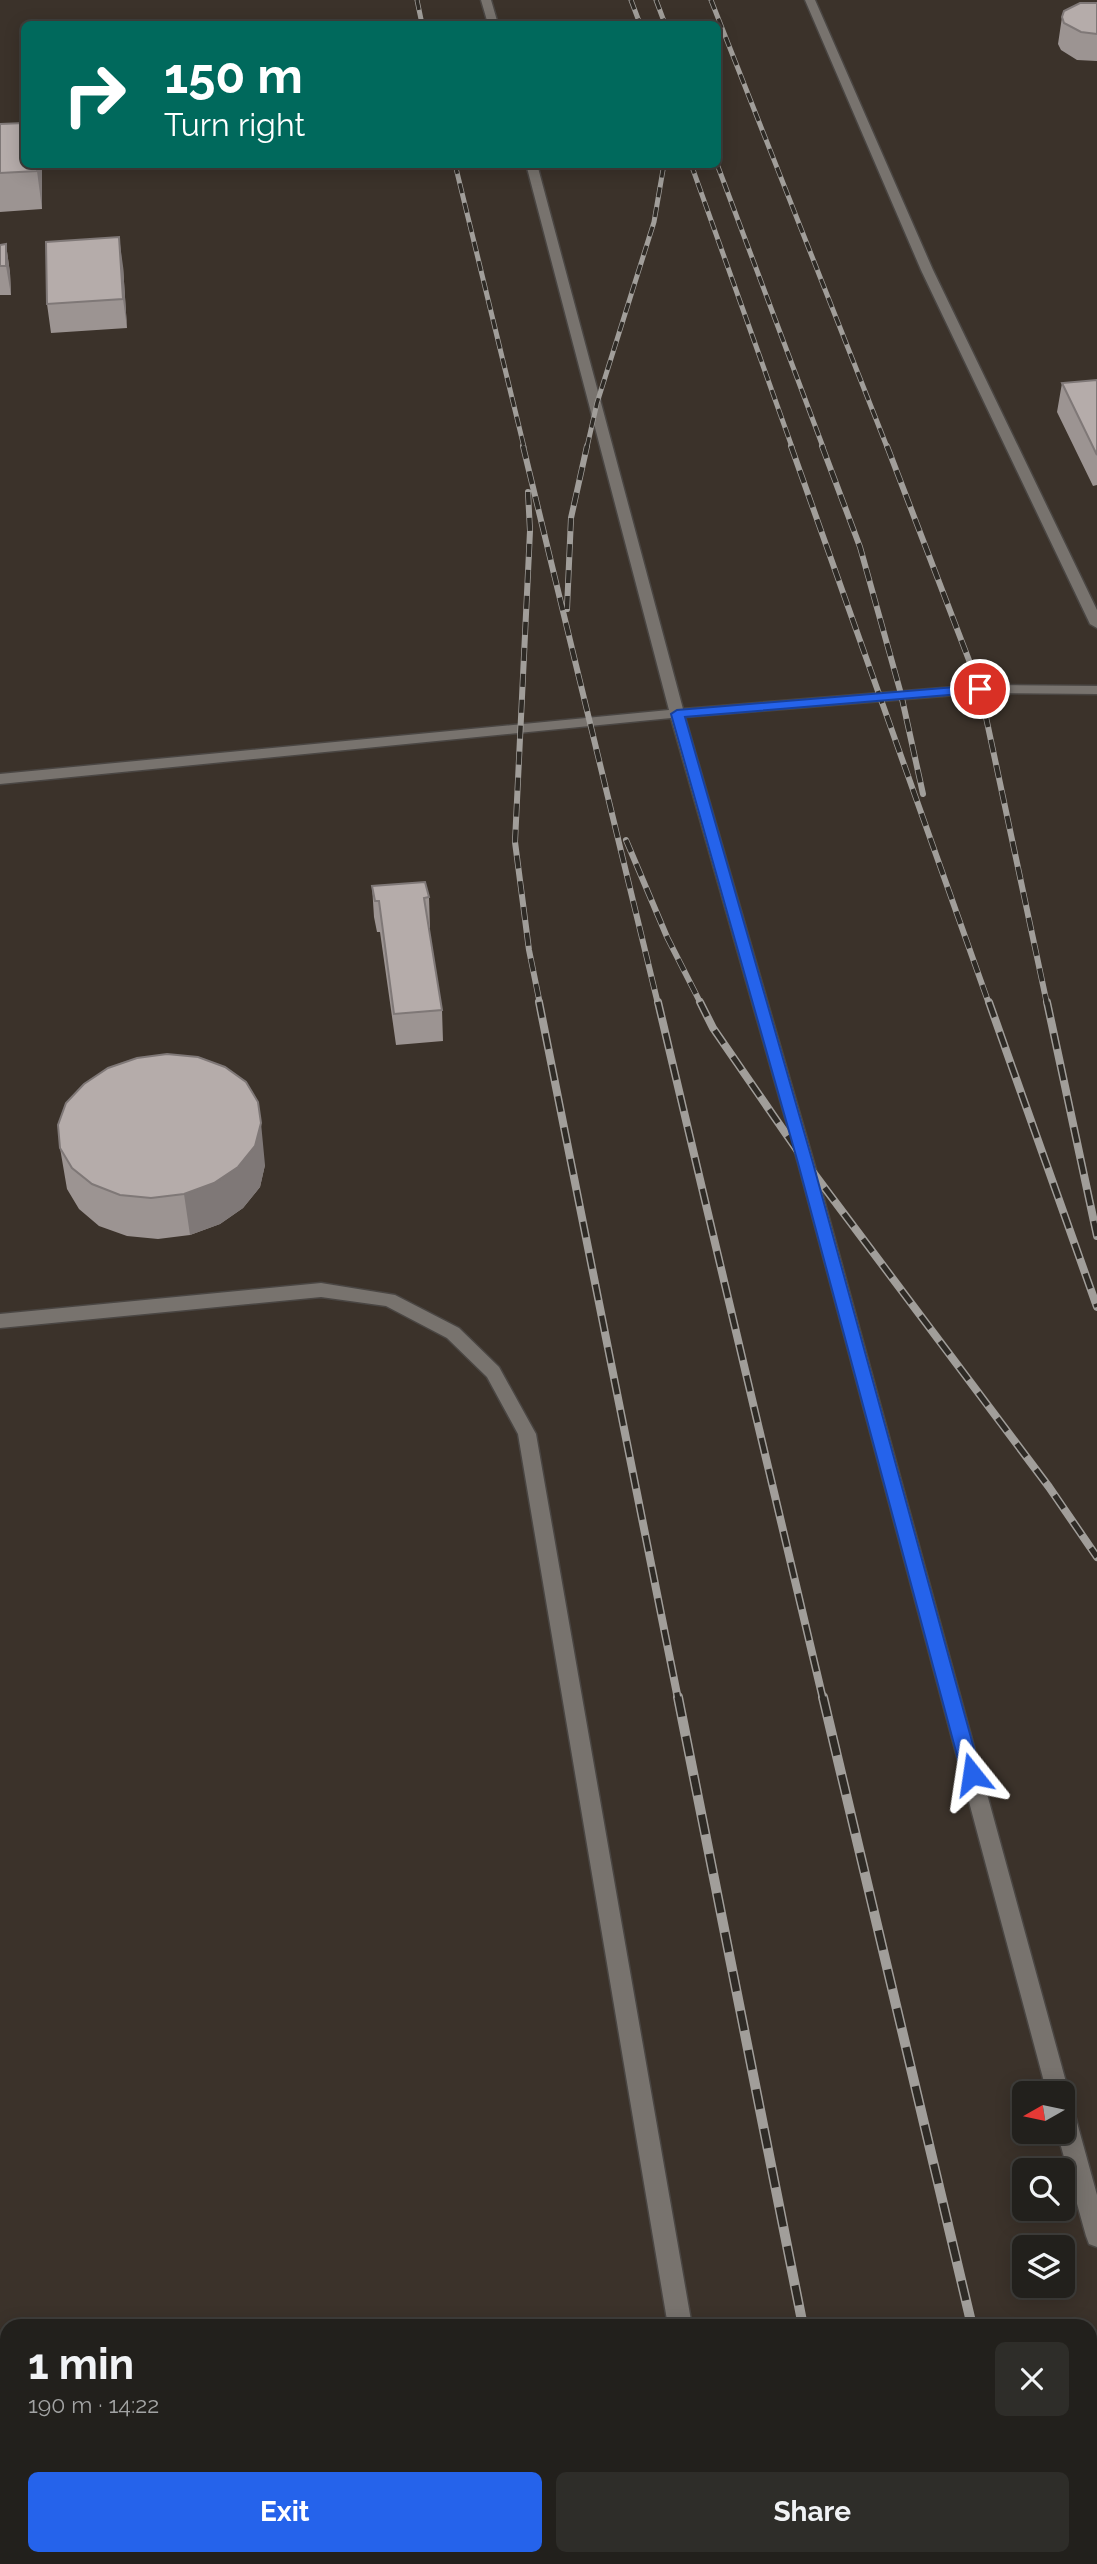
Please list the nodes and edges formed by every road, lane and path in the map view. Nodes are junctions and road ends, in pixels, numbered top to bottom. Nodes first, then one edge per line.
1 (486, 0) edge
2 (810, 0) edge
3 (492, 21) edge
4 (532, 168) edge
5 (1097, 624) edge
6 (1097, 690) edge
7 (677, 714) junction
8 (0, 779) edge
9 (0, 1321) edge
10 (1055, 2081) edge
11 (1072, 2144) edge
12 (1097, 2236) edge
13 (679, 2319) edge

1 - 3 lane
2 - 5 lane
4 - 7 lane
6 - 7 lane
7 - 8 lane
7 - 10 lane
9 - 13 lane
11 - 12 lane

